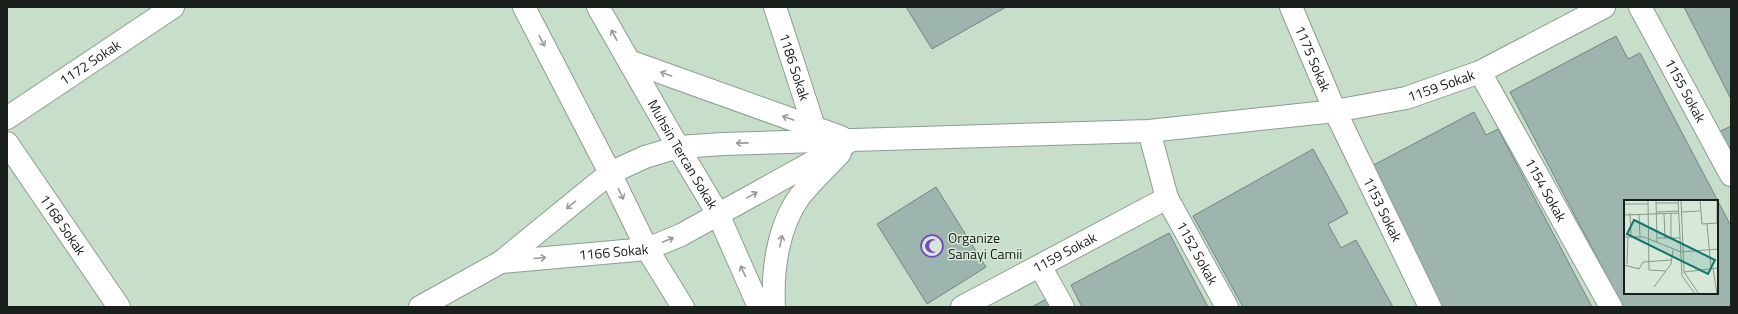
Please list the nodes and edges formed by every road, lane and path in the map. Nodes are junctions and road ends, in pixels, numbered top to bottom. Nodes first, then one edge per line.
1 (173, 7) edge
2 (524, 7) edge
3 (598, 7) edge
4 (775, 7) edge
5 (1291, 7) edge
6 (1604, 7) edge
7 (1640, 7) edge
8 (629, 61) junction
9 (1480, 72) junction
10 (1335, 111) junction
11 (7, 118) edge
12 (814, 127) junction
13 (1149, 131) junction
14 (851, 141) junction
15 (7, 144) edge
16 (678, 147) junction
17 (610, 173) junction
18 (1731, 175) edge
19 (1167, 198) junction
20 (718, 214) junction
21 (647, 249) junction
22 (501, 262) junction
23 (1040, 266) junction
24 (119, 307) edge
25 (420, 307) edge
26 (683, 307) edge
27 (759, 307) edge
28 (774, 307) edge
29 (962, 307) edge
30 (1063, 307) edge
31 (1227, 307) edge
32 (1430, 307) edge
33 (1612, 307) edge

1 - 11 street, 1172 Sokak
2 -> 17 street
8 -> 3 street, Muhsin Tercan Sokak
4 - 12 street, 1186 Sokak
5 - 10 street, 1175 Sokak
6 - 9 street, 1159 Sokak
7 - 18 street, 1155 Sokak
12 -> 8 street
8 - 16 street, Muhsin Tercan Sokak
9 - 10 street, 1159 Sokak
9 - 33 street, 1154 Sokak
10 - 13 street, 1159 Sokak
10 - 32 street, 1153 Sokak
12 - 14 street
13 - 14 street, 1159 Sokak
13 - 19 street, 1152 Sokak
14 -> 16 street, 1166 Sokak
20 -> 14 street, 1166 Sokak
28 -> 14 street
15 - 24 street, 1168 Sokak
16 - 17 street, 1166 Sokak
16 - 20 street, Muhsin Tercan Sokak
17 -> 21 street
17 -> 22 street, 1166 Sokak
19 - 23 street, 1159 Sokak
19 - 31 street, 1152 Sokak
21 -> 20 street, 1166 Sokak
27 -> 20 street, Muhsin Tercan Sokak
22 -> 21 street, 1166 Sokak
21 - 26 street
22 - 25 street, 1166 Sokak
23 - 29 street, 1159 Sokak
23 - 30 street

